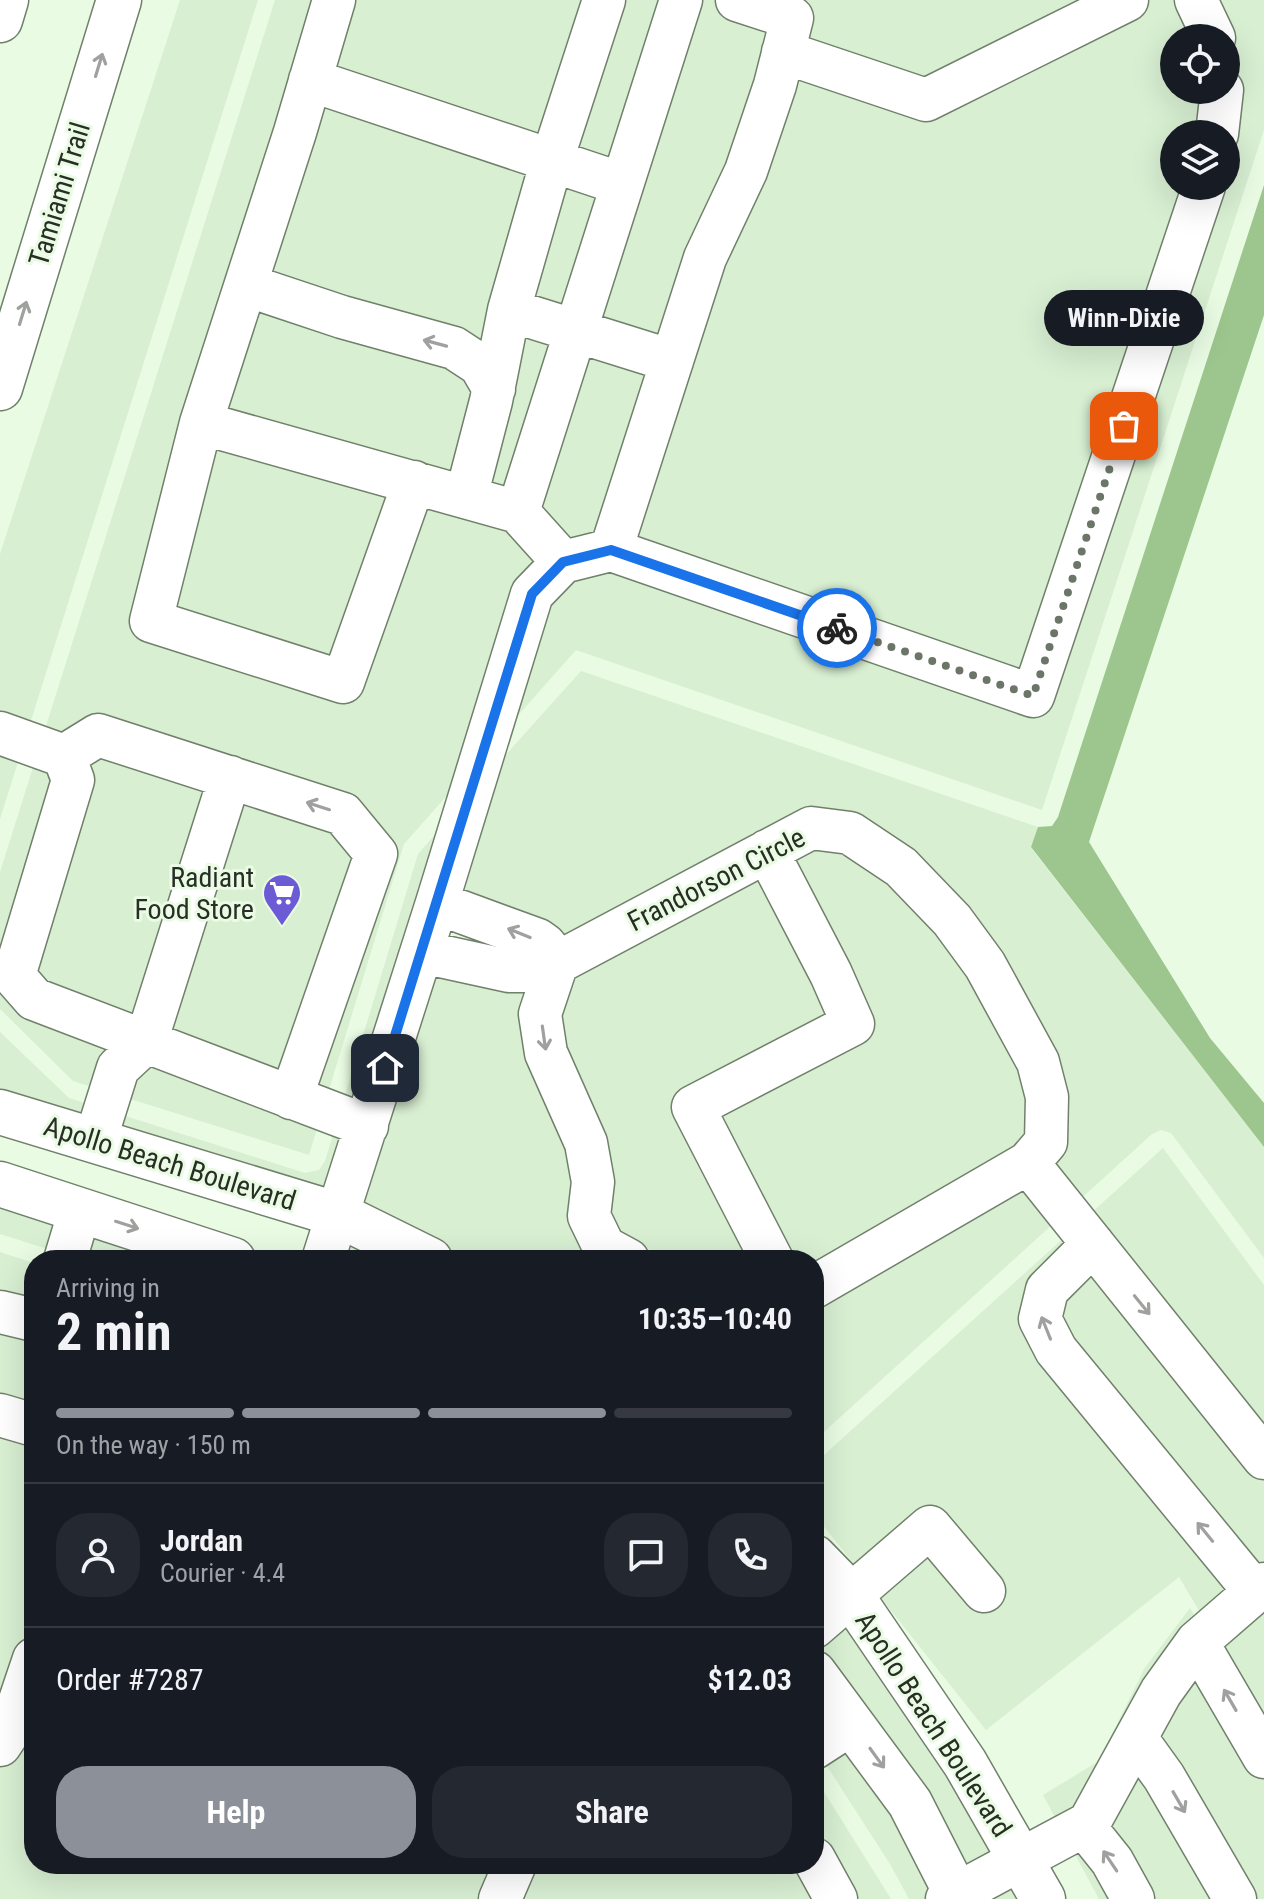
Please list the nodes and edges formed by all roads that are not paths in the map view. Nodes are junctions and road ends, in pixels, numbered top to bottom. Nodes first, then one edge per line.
1 (6, 0) edge
2 (119, 0) edge
3 (334, 0) edge
4 (604, 0) edge
5 (681, 0) edge
6 (737, 0) edge
7 (1127, 0) edge
8 (1196, 0) edge
9 (0, 20) edge
10 (792, 23) edge
11 (1207, 24) edge
12 (310, 80) junction
13 (552, 160) junction
14 (622, 184) junction
15 (1199, 200) edge
16 (246, 285) junction
17 (509, 310) junction
18 (576, 329) junction
19 (672, 361) junction
20 (0, 388) edge
21 (494, 389) junction
22 (201, 423) junction
23 (414, 482) junction
24 (466, 497) junction
25 (518, 512) junction
26 (611, 550) junction
27 (563, 562) junction
28 (0, 733) edge
29 (64, 756) junction
30 (230, 777) junction
31 (767, 851) junction
32 (437, 903) junction
33 (422, 952) junction
34 (557, 963) junction
35 (146, 1042) junction
36 (291, 1098) junction
37 (0, 1112) edge
38 (367, 1126) junction
39 (95, 1141) junction
40 (1028, 1163) junction
41 (0, 1184) edge
42 (80, 1210) junction
43 (339, 1215) junction
44 (1093, 1244) junction
45 (68, 1250) edge
46 (202, 1250) edge
47 (327, 1250) edge
48 (410, 1250) edge
49 (610, 1250) edge
50 (767, 1250) edge
51 (824, 1281) edge
52 (0, 1312) edge
53 (24, 1318) edge
54 (0, 1415) edge
55 (24, 1422) edge
56 (1264, 1458) edge
57 (824, 1567) edge
58 (1260, 1588) edge
59 (984, 1591) dead end
60 (850, 1594) junction
61 (824, 1618) edge
62 (1197, 1642) junction
63 (824, 1687) edge
64 (24, 1689) edge
65 (851, 1724) junction
66 (1136, 1738) junction
67 (824, 1742) edge
68 (0, 1745) edge
69 (1264, 1757) edge
70 (1084, 1826) junction
71 (1020, 1859) junction
72 (822, 1874) edge
73 (954, 1897) edge
74 (836, 1899) edge
75 (1043, 1899) edge
76 (1133, 1899) edge
77 (1235, 1899) edge

1 - 9 main road
20 -> 2 main road, Tamiami Trail
3 - 12 street
4 - 13 street
5 - 14 street
6 - 10 street
7 - 10 street
8 - 11 street
10 - 19 street
12 - 13 street
12 - 16 street
13 - 14 street
13 - 17 street
14 - 18 street
15 - 26 street
21 -> 16 street
16 - 22 street
17 - 18 street
17 - 21 street
18 - 19 street
18 - 25 street
19 - 26 street
21 - 24 street
22 - 23 street
22 - 23 street
23 - 24 street
24 - 25 street
25 - 27 street
26 - 27 street
27 - 32 street
28 - 29 street
29 - 30 street
29 - 35 street
30 - 35 street
36 -> 30 street
31 - 34 street, Frandorson Circle
31 - 40 street, Frandorson Circle
31 - 50 street
32 - 33 street
34 -> 32 street
33 - 34 street, Frandorson Circle
33 - 38 street
34 -> 49 street
35 - 36 street
35 - 39 street
36 - 38 street
37 - 39 main road, Apollo Beach Boulevard
38 - 43 street
39 - 43 main road, Apollo Beach Boulevard
40 - 44 street
40 - 51 street
41 - 42 main road
42 - 45 street
42 -> 46 main road
43 - 47 street
43 - 48 main road, Apollo Beach Boulevard
44 -> 56 street
58 -> 44 street
52 - 53 street
54 - 55 street
57 - 60 main road, Apollo Beach Boulevard
58 - 62 street
59 - 60 street
60 - 61 street
60 - 71 main road, Apollo Beach Boulevard
62 - 66 street
69 -> 62 street
63 - 65 main road
64 - 68 street
65 - 67 street
65 -> 73 main road
66 - 70 street
66 -> 77 street
70 - 71 street
76 -> 70 street
71 - 73 street
71 - 75 main road, Apollo Beach Boulevard
72 - 74 street

